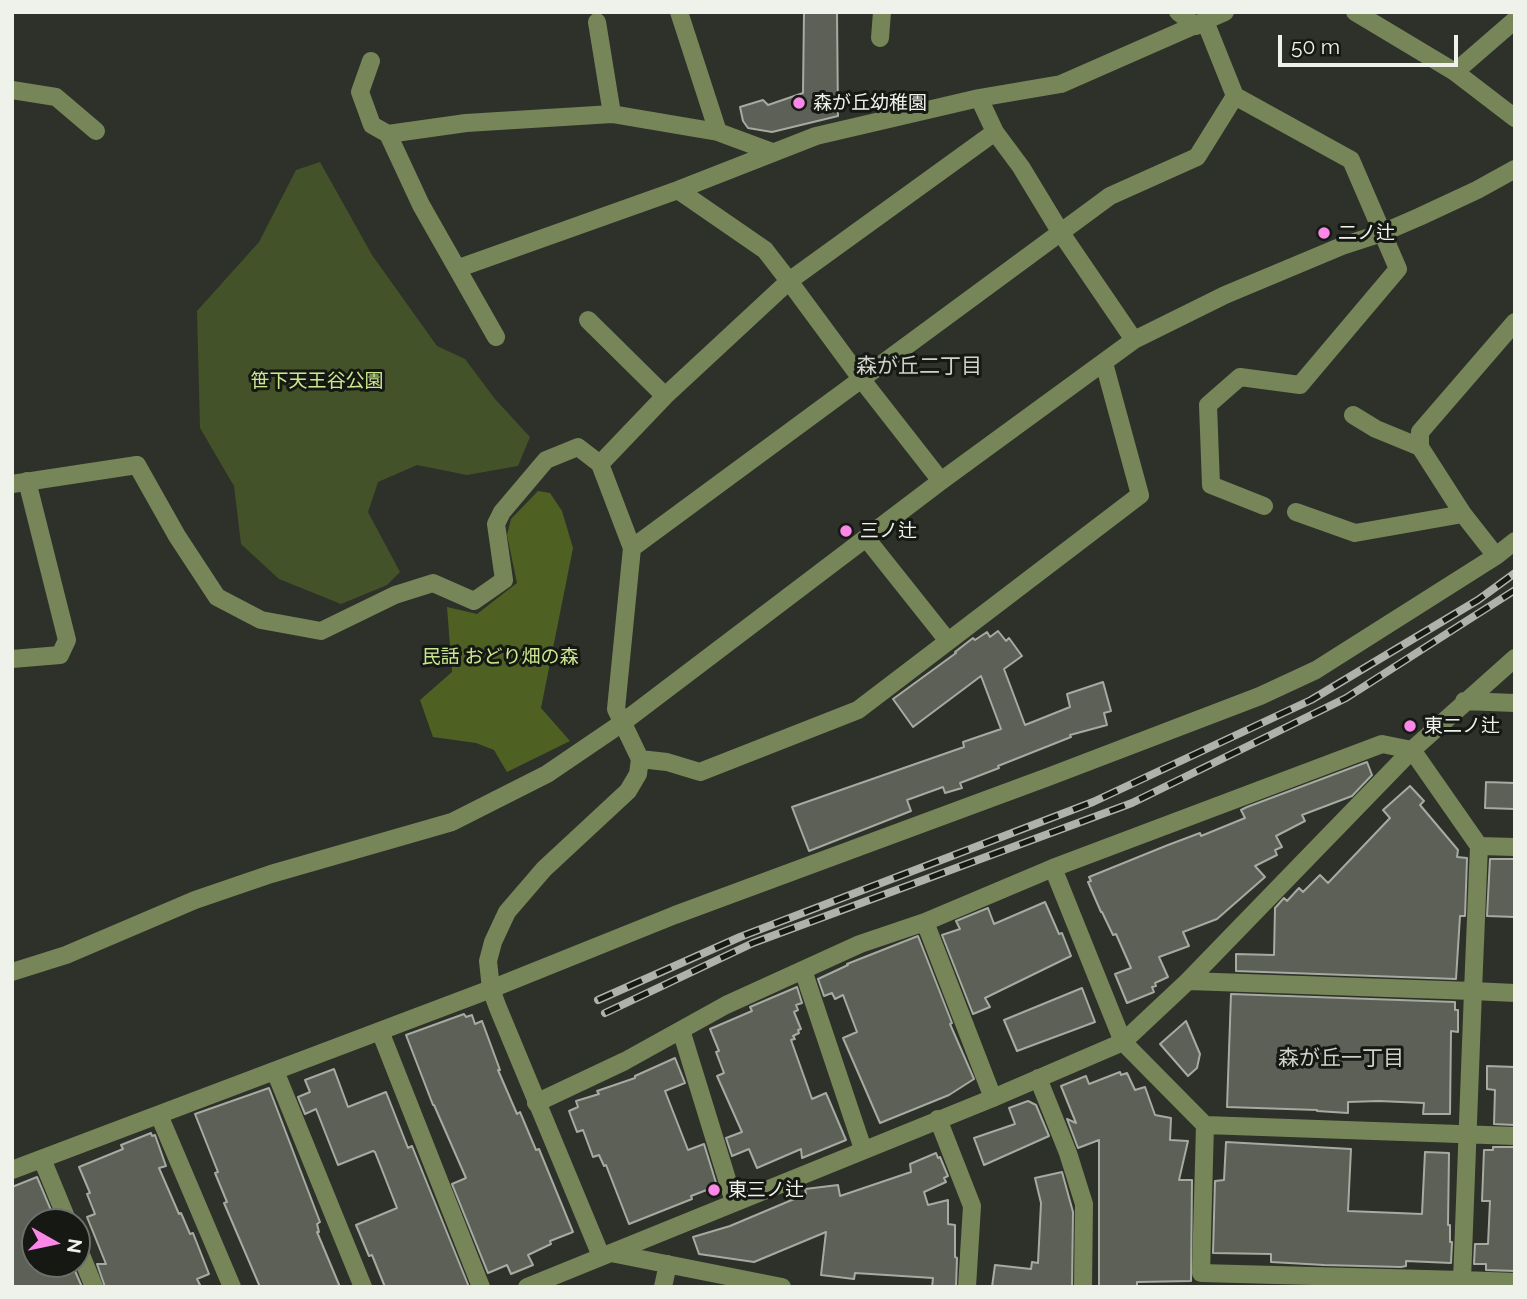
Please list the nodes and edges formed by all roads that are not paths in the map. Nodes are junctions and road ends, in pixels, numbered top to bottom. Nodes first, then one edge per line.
1 (679, 12) edge
2 (882, 12) edge
3 (1178, 12) edge
4 (1225, 12) edge
5 (1354, 12) edge
6 (1515, 20) edge
7 (597, 23) dead end
8 (1201, 24) junction
9 (880, 38) dead end
10 (371, 61) dead end
11 (1455, 72) junction
12 (12, 90) edge
13 (1235, 96) junction
14 (979, 97) junction
15 (612, 114) junction
16 (1515, 118) edge
17 (96, 131) dead end
18 (718, 132) junction
19 (995, 132) junction
20 (388, 134) junction
21 (772, 152) junction
22 (1515, 169) edge
23 (678, 190) junction
24 (1060, 233) junction
25 (1382, 233) junction
26 (459, 268) junction
27 (789, 281) junction
28 (588, 320) dead end
29 (1515, 322) edge
30 (496, 337) dead end
31 (1134, 340) junction
32 (1104, 363) junction
33 (862, 380) junction
34 (665, 396) junction
35 (1353, 415) dead end
36 (1420, 447) junction
37 (600, 464) junction
38 (941, 481) junction
39 (20, 483) edge
40 (1264, 506) dead end
41 (1296, 512) dead end
42 (1463, 514) junction
43 (866, 538) junction
44 (1515, 541) edge
45 (632, 548) junction
46 (1496, 556) junction
47 (948, 641) junction
48 (1515, 658) edge
49 (12, 659) edge
50 (1464, 701) junction
51 (1515, 703) edge
52 (622, 723) junction
53 (1412, 750) junction
54 (639, 759) junction
55 (1479, 846) junction
56 (1515, 847) edge
57 (1053, 868) junction
58 (925, 922) junction
59 (803, 970) junction
60 (12, 972) edge
61 (1188, 981) junction
62 (491, 989) junction
63 (1474, 991) junction
64 (1515, 993) edge
65 (681, 1030) junction
66 (380, 1031) junction
67 (1123, 1042) junction
68 (275, 1071) junction
69 (1038, 1078) junction
70 (993, 1098) junction
71 (536, 1103) junction
72 (159, 1115) junction
73 (938, 1119) junction
74 (1205, 1125) junction
75 (1468, 1135) junction
76 (1515, 1136) edge
77 (863, 1149) junction
78 (42, 1159) junction
79 (12, 1170) edge
80 (734, 1202) junction
81 (62, 1208) edge
82 (606, 1254) junction
83 (668, 1264) junction
84 (1201, 1280) edge
85 (1462, 1280) junction
86 (1515, 1282) edge
87 (232, 1287) edge
88 (363, 1287) edge
89 (481, 1287) edge
90 (527, 1287) edge
91 (663, 1287) edge
92 (782, 1287) edge
93 (967, 1287) edge
94 (1083, 1287) edge

1 - 18 street
2 - 9 street
3 - 8 street
4 - 8 street
5 - 11 street
6 - 11 street
7 - 15 street
8 - 13 street
8 - 14 street
10 - 20 street
11 - 16 street
12 - 17 street
13 - 24 street
13 - 25 street
14 - 19 street
14 - 21 street
15 - 18 street
15 - 20 street
18 - 21 street
19 - 24 street
19 - 27 street
20 - 26 street
21 - 23 street
22 - 25 street
23 - 26 street
23 - 27 street
24 - 31 street
24 - 33 street
25 - 31 street
25 - 40 street
26 - 30 street
27 - 33 street
27 - 34 street
28 - 34 street
29 - 36 street
31 - 32 street
32 - 38 street
32 - 47 street
33 - 38 street
33 - 45 street
34 - 37 street
35 - 36 street
36 - 42 street
37 - 39 street
37 - 45 street
38 - 43 street
39 - 49 street
41 - 42 street
42 - 46 street
43 - 47 street
43 - 52 street
44 - 46 street
45 - 52 street
46 - 62 street
47 - 54 street
48 - 50 street
50 - 51 street
50 - 53 street
52 - 54 street
52 - 60 street
53 - 55 street
53 - 57 street
53 - 61 street
54 - 62 street
55 - 56 street
55 - 63 street
57 - 58 street
57 - 67 street
58 - 59 street
58 - 70 street
59 - 65 street
59 - 77 street
61 - 63 street
61 - 67 street
62 - 66 street
62 - 71 street
63 - 64 street
63 - 75 street
65 - 71 street
65 - 80 street
66 - 68 street
66 - 89 street
67 - 69 street
67 - 74 street
68 - 72 street
68 - 88 street
69 - 70 street
69 - 94 street
70 - 73 street
71 - 82 street
72 - 78 street
72 - 87 street
73 - 77 street
73 - 93 street
74 - 75 street
74 - 84 street
75 - 76 street
75 - 85 street
77 - 80 street
78 - 79 street
78 - 81 street
80 - 82 street
82 - 83 street
82 - 90 street
83 - 91 street
83 - 92 street
84 - 85 street
85 - 86 street

